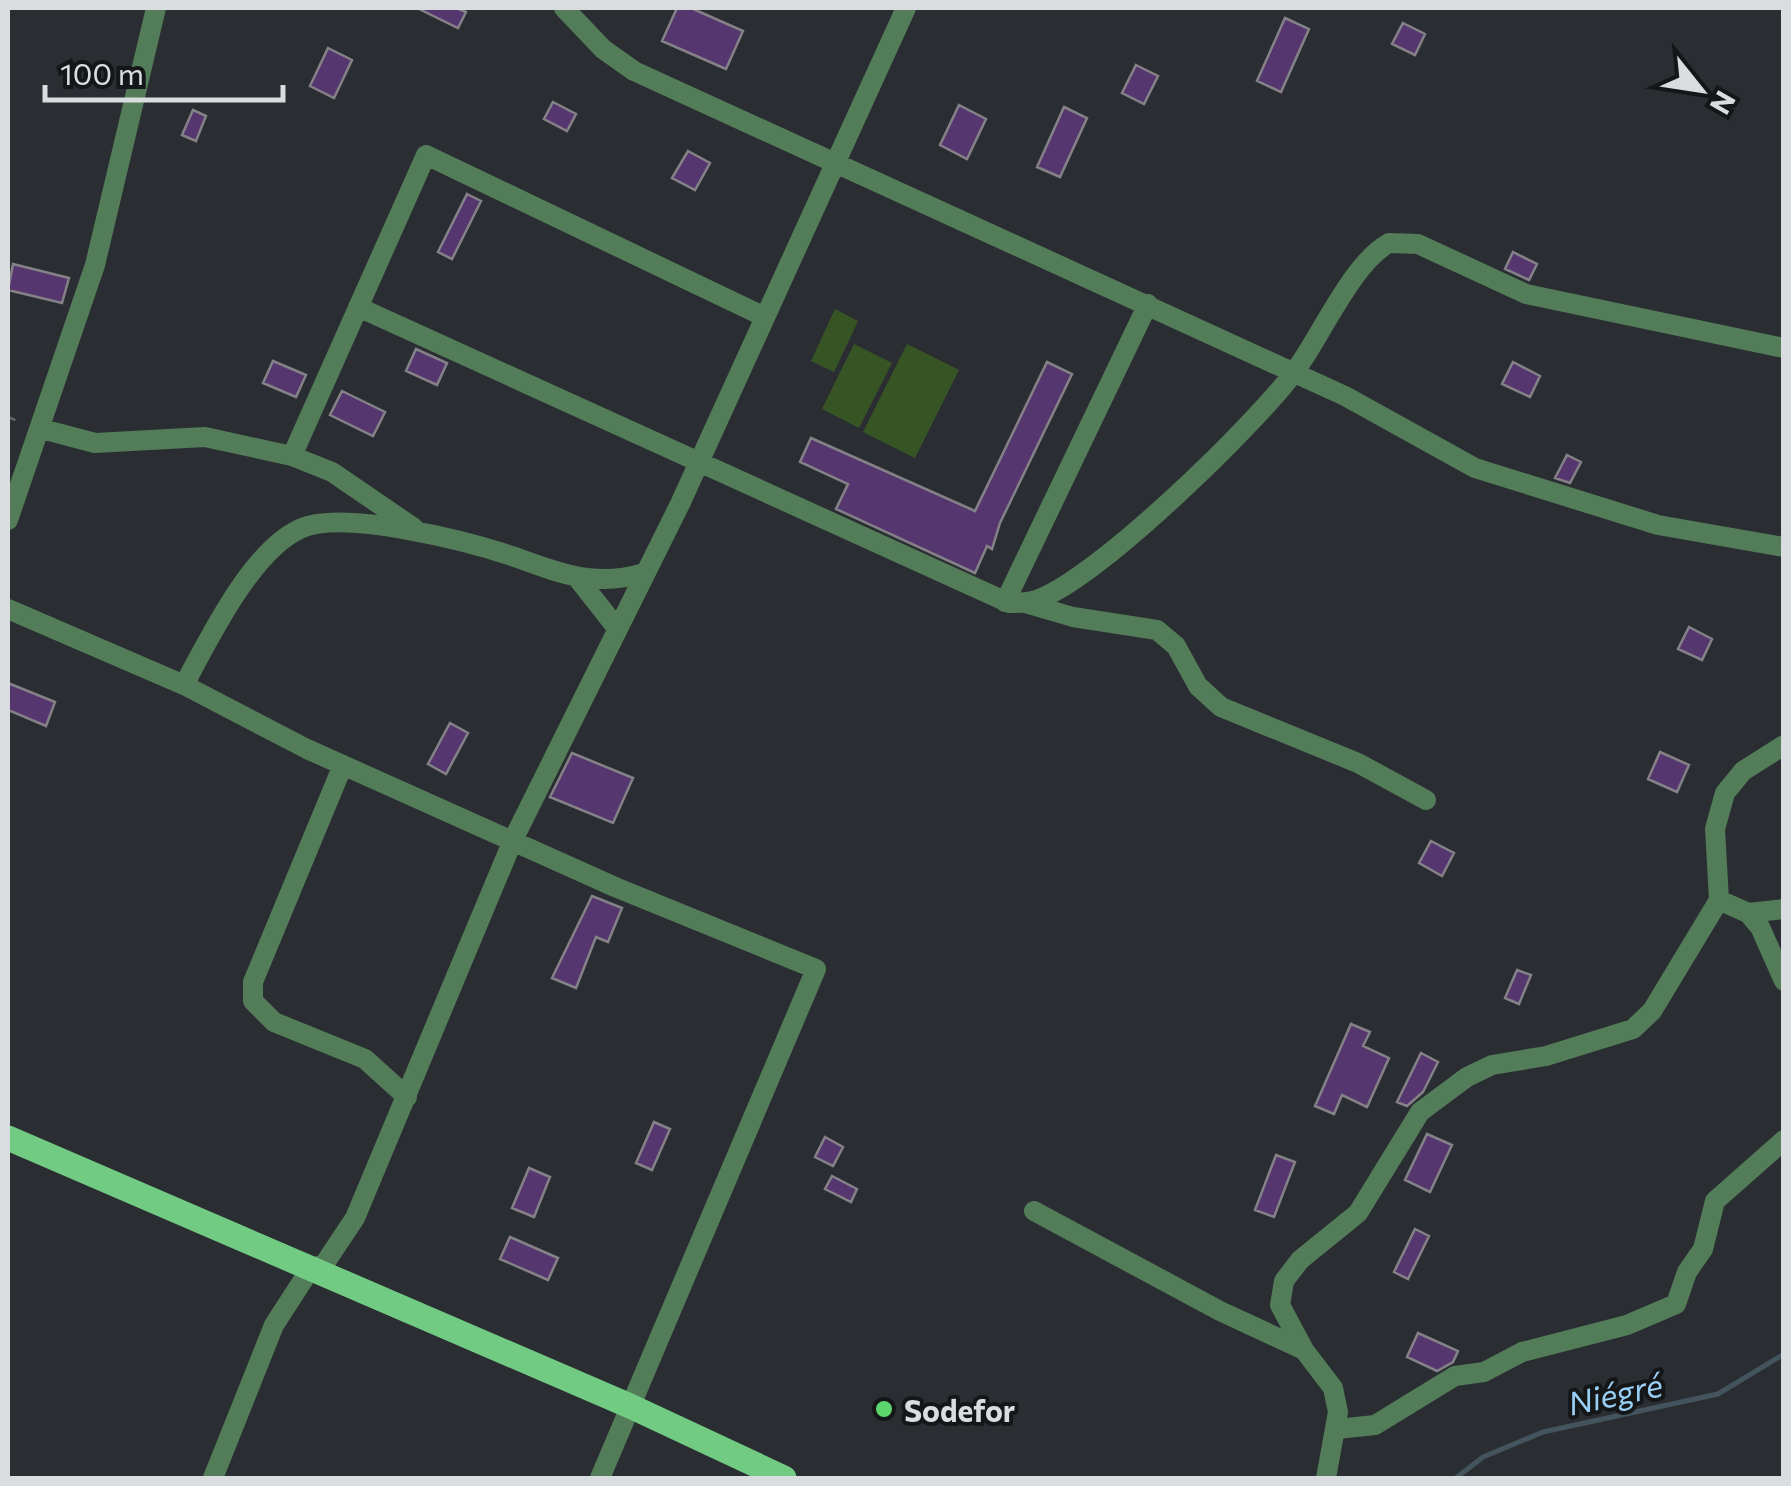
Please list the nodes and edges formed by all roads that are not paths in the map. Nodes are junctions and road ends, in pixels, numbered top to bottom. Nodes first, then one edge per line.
1 (156, 8) edge
2 (564, 8) edge
3 (906, 8) edge
4 (836, 161) junction
5 (1148, 304) junction
6 (358, 306) junction
7 (765, 317) junction
8 (1784, 348) edge
9 (1294, 373) junction
10 (42, 429) junction
11 (292, 456) junction
12 (701, 459) junction
13 (8, 520) edge
14 (420, 532) junction
15 (1784, 547) edge
16 (644, 573) junction
17 (579, 580) junction
18 (1014, 602) junction
19 (8, 609) edge
20 (616, 627) junction
21 (184, 685) junction
22 (1784, 746) edge
23 (343, 765) junction
24 (1426, 800) dead end
25 (513, 840) junction
26 (1719, 900) junction
27 (1784, 910) edge
28 (1748, 913) junction
29 (1784, 981) edge
30 (406, 1097) junction
31 (8, 1138) edge
32 (1784, 1140) edge
33 (1034, 1211) dead end
34 (309, 1272) junction
35 (1304, 1350) junction
36 (630, 1406) junction
37 (1336, 1429) junction
38 (213, 1478) edge
39 (600, 1478) edge
40 (784, 1478) edge
41 (1326, 1478) edge

1 - 10 street
2 - 4 street
3 - 4 street
4 - 5 street
4 - 7 street
5 - 9 street
5 - 18 street
6 - 7 street
6 - 11 street
6 - 12 street
7 - 12 street
8 - 9 street
9 - 15 street
9 - 18 street
10 - 11 street
10 - 13 street
11 - 14 street
12 - 16 street
12 - 18 street
14 - 17 street
14 - 21 street
16 - 17 street
16 - 20 street
17 - 20 street
18 - 24 street
19 - 21 street
20 - 25 street
21 - 23 street
22 - 26 street
23 - 25 street
23 - 30 street
25 - 30 street
25 - 36 street
26 - 28 street
26 - 35 street
27 - 28 street
28 - 29 street
30 - 34 street
31 - 34 main road
32 - 37 street
33 - 35 street
34 - 36 main road
34 - 38 street
35 - 37 street
36 - 39 street
36 - 40 main road
37 - 41 street

